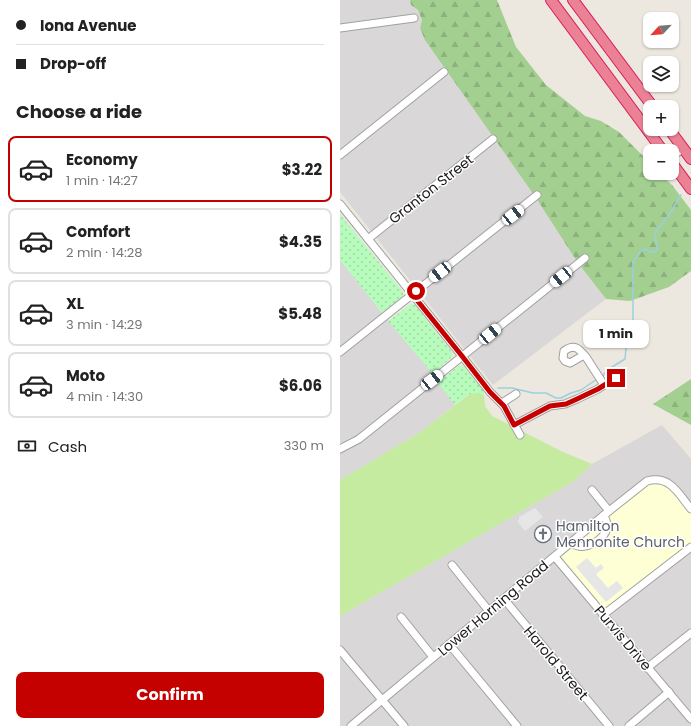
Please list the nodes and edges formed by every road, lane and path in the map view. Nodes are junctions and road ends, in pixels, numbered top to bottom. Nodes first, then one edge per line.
1 (551, 0) edge
2 (573, 0) edge
3 (414, 18) dead end
4 (340, 28) edge
5 (444, 72) dead end
6 (648, 100) edge
7 (674, 136) edge
8 (493, 139) dead end
9 (658, 144) edge
10 (683, 148) junction
11 (679, 151) edge
12 (340, 155) edge
13 (691, 159) edge
14 (679, 173) edge
15 (691, 189) edge
16 (537, 196) dead end
17 (340, 204) edge
18 (368, 239) junction
19 (585, 258) dead end
20 (412, 294) junction
21 (340, 352) edge
22 (584, 355) dead end
23 (462, 356) junction
24 (616, 378) dead end
25 (604, 385) junction
26 (516, 394) dead end
27 (502, 404) junction
28 (514, 425) junction
29 (520, 435) dead end
30 (340, 449) edge
31 (592, 490) dead end
32 (691, 508) edge
33 (607, 513) junction
34 (571, 543) junction
35 (691, 547) edge
36 (555, 557) junction
37 (452, 565) dead end
38 (504, 600) junction
39 (488, 611) junction
40 (603, 615) junction
41 (401, 617) dead end
42 (691, 633) edge
43 (449, 644) junction
44 (341, 653) edge
45 (433, 657) junction
46 (648, 668) junction
47 (670, 692) junction
48 (382, 700) junction
49 (691, 719) edge
50 (351, 726) edge
51 (404, 726) edge
52 (517, 726) edge
53 (609, 726) edge
54 (629, 726) edge

1 - 9 highway
2 - 6 highway
3 - 4 street
5 - 12 street
7 - 10 highway
8 - 18 street, Granton Street
10 - 11 street
10 - 13 highway
14 - 15 highway
16 - 20 street
17 - 18 street
18 - 20 street
19 - 23 street
20 - 21 street
20 - 23 street
22 - 25 street
23 - 27 street
23 - 30 street
24 - 25 street
25 - 28 street
26 - 27 street
27 - 28 street
28 - 29 street
31 - 33 street
32 - 33 street, Lower Horning Road
33 - 34 street, Lower Horning Road
33 - 34 street
34 - 36 street, Lower Horning Road
35 - 40 street
36 - 38 street, Lower Horning Road
36 - 40 street, Purvis Drive
37 - 39 street
38 - 39 street, Lower Horning Road
38 - 53 street, Harold Street
39 - 43 street, Lower Horning Road
40 - 46 street, Purvis Drive
41 - 45 street
42 - 46 street
43 - 45 street, Lower Horning Road
43 - 52 street
44 - 48 street
45 - 48 street, Lower Horning Road
46 - 47 street, Purvis Drive
47 - 49 street, Purvis Drive
47 - 54 street
48 - 50 street, Lower Horning Road
48 - 51 street

